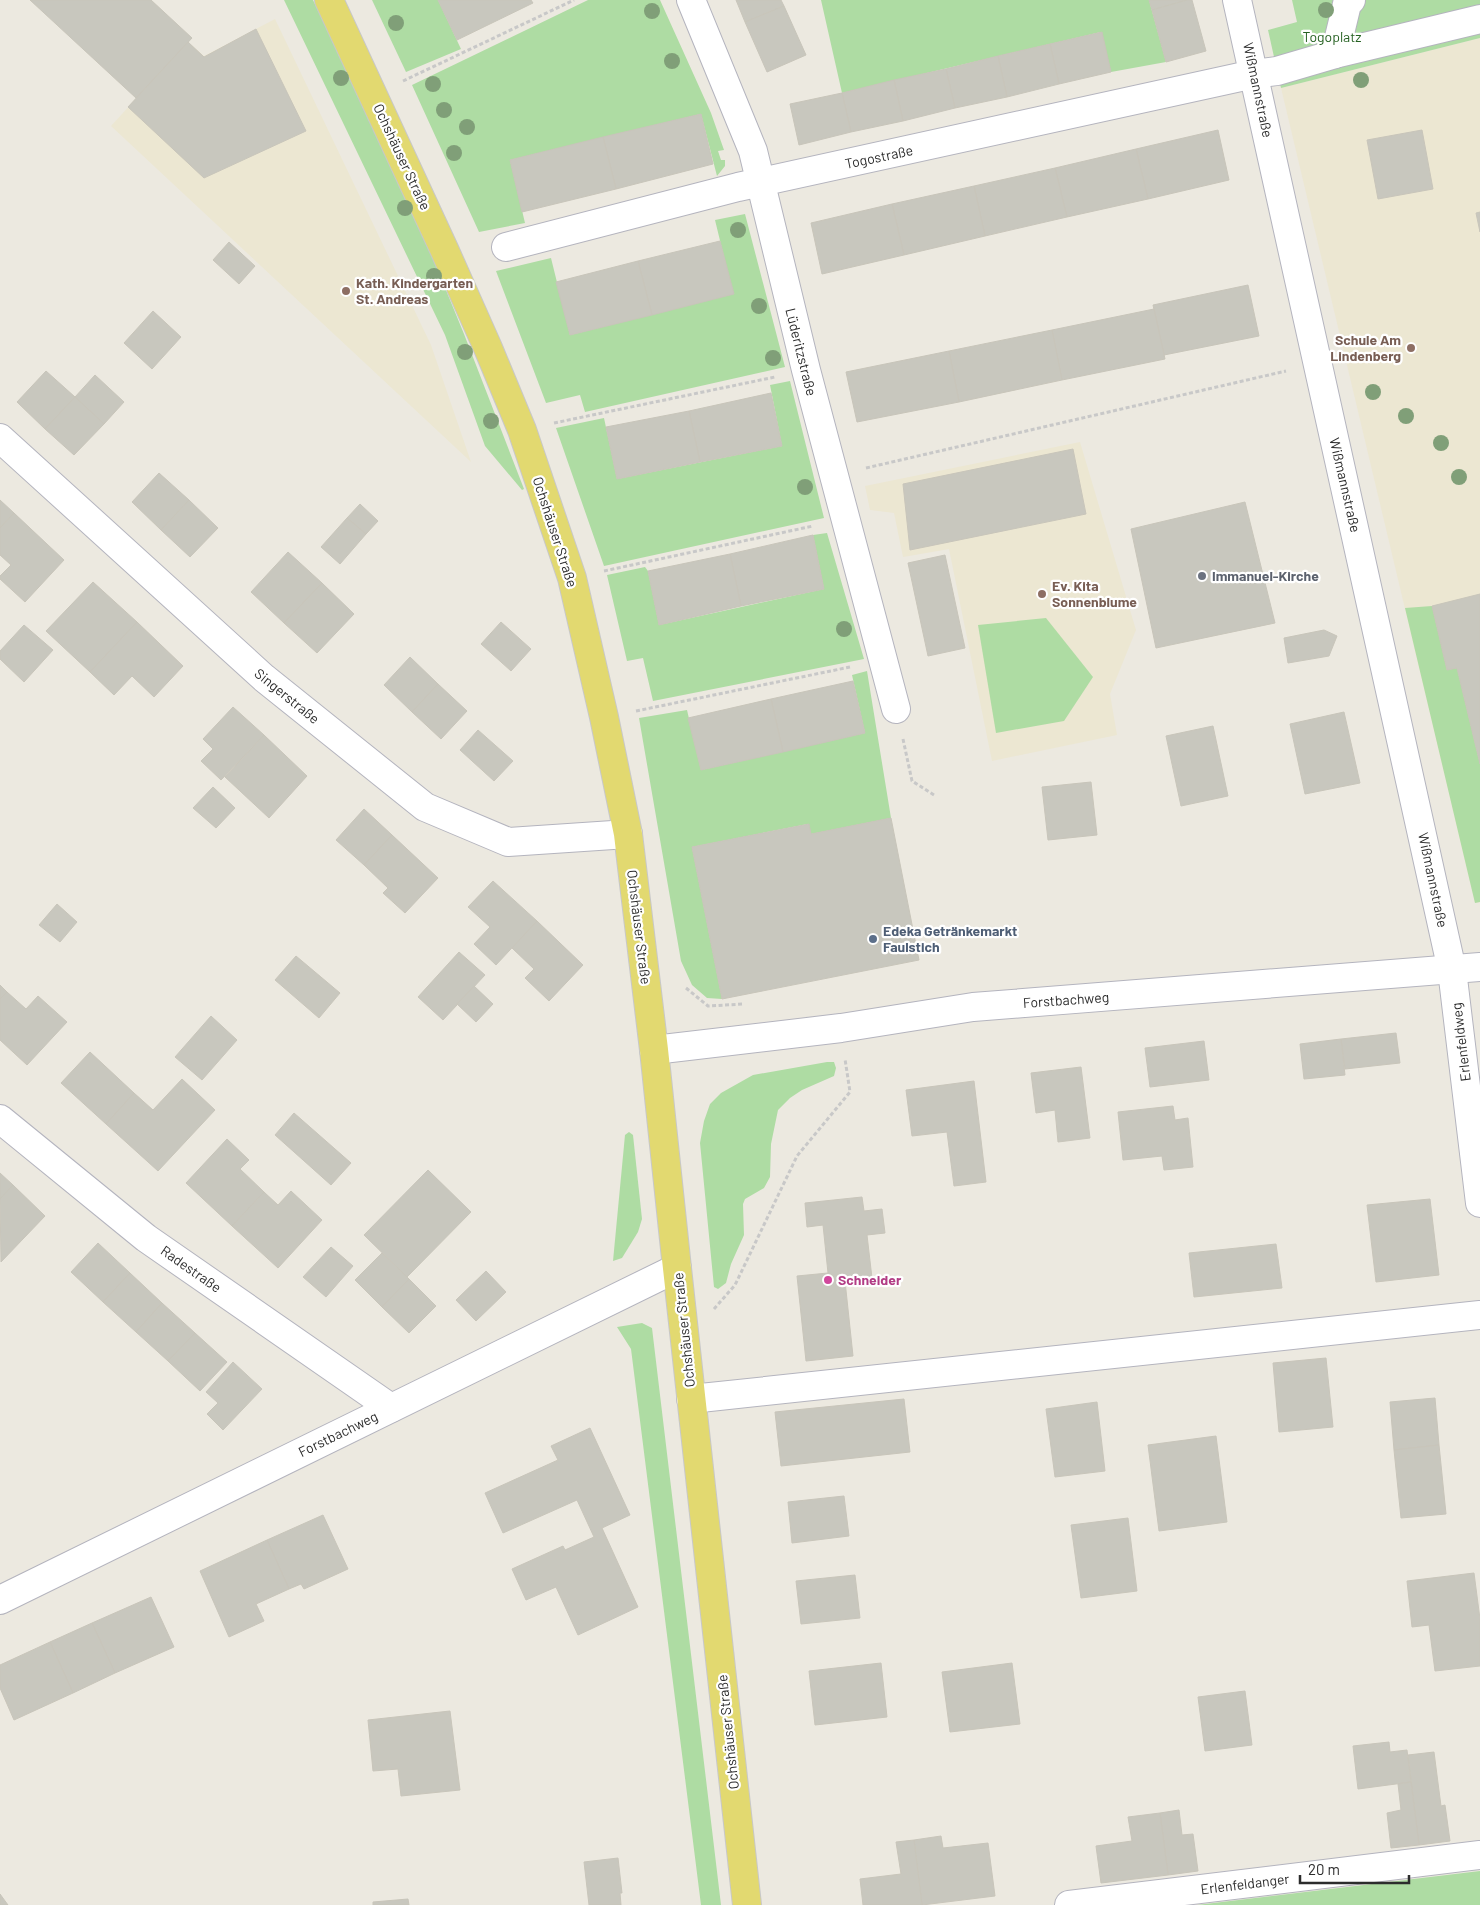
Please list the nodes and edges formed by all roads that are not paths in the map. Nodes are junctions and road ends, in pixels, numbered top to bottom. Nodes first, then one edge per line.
1 (329, 0) edge
2 (691, 0) edge
3 (1238, 0) edge
4 (1350, 0) edge
5 (1480, 19) edge
6 (1335, 54) junction
7 (1254, 74) junction
8 (759, 183) junction
9 (506, 247) dead end
10 (0, 438) edge
11 (896, 709) road end
12 (628, 834) junction
13 (1480, 967) edge
14 (1452, 970) junction
15 (654, 1050) junction
16 (0, 1119) edge
17 (1480, 1203) edge
18 (677, 1268) junction
19 (1480, 1315) edge
20 (691, 1399) junction
21 (391, 1408) junction
22 (0, 1600) edge
23 (1480, 1855) edge
24 (747, 1905) edge
25 (1069, 1905) edge

1 - 12 main road, Ochshäuser Straße
2 - 8 street, Lüderitzstraße
3 - 7 street, Wißmannstraße
4 - 6 street
5 - 6 street, Togostraße
6 - 7 street, Togostraße
7 - 8 street, Togostraße
7 - 14 street, Wißmannstraße
8 - 9 street, Togostraße
8 - 11 street, Lüderitzstraße
10 - 12 street, Singerstraße
12 - 15 main road, Ochshäuser Straße
13 - 14 street, Forstbachweg
14 - 15 street, Forstbachweg
14 - 17 street, Erlenfeldweg
15 - 18 main road, Ochshäuser Straße
16 - 21 street, Radestraße
18 - 20 main road, Ochshäuser Straße
18 - 21 street, Forstbachweg
19 - 20 street
20 - 24 main road, Ochshäuser Straße
21 - 22 street, Forstbachweg
23 - 25 street, Erlenfeldanger

